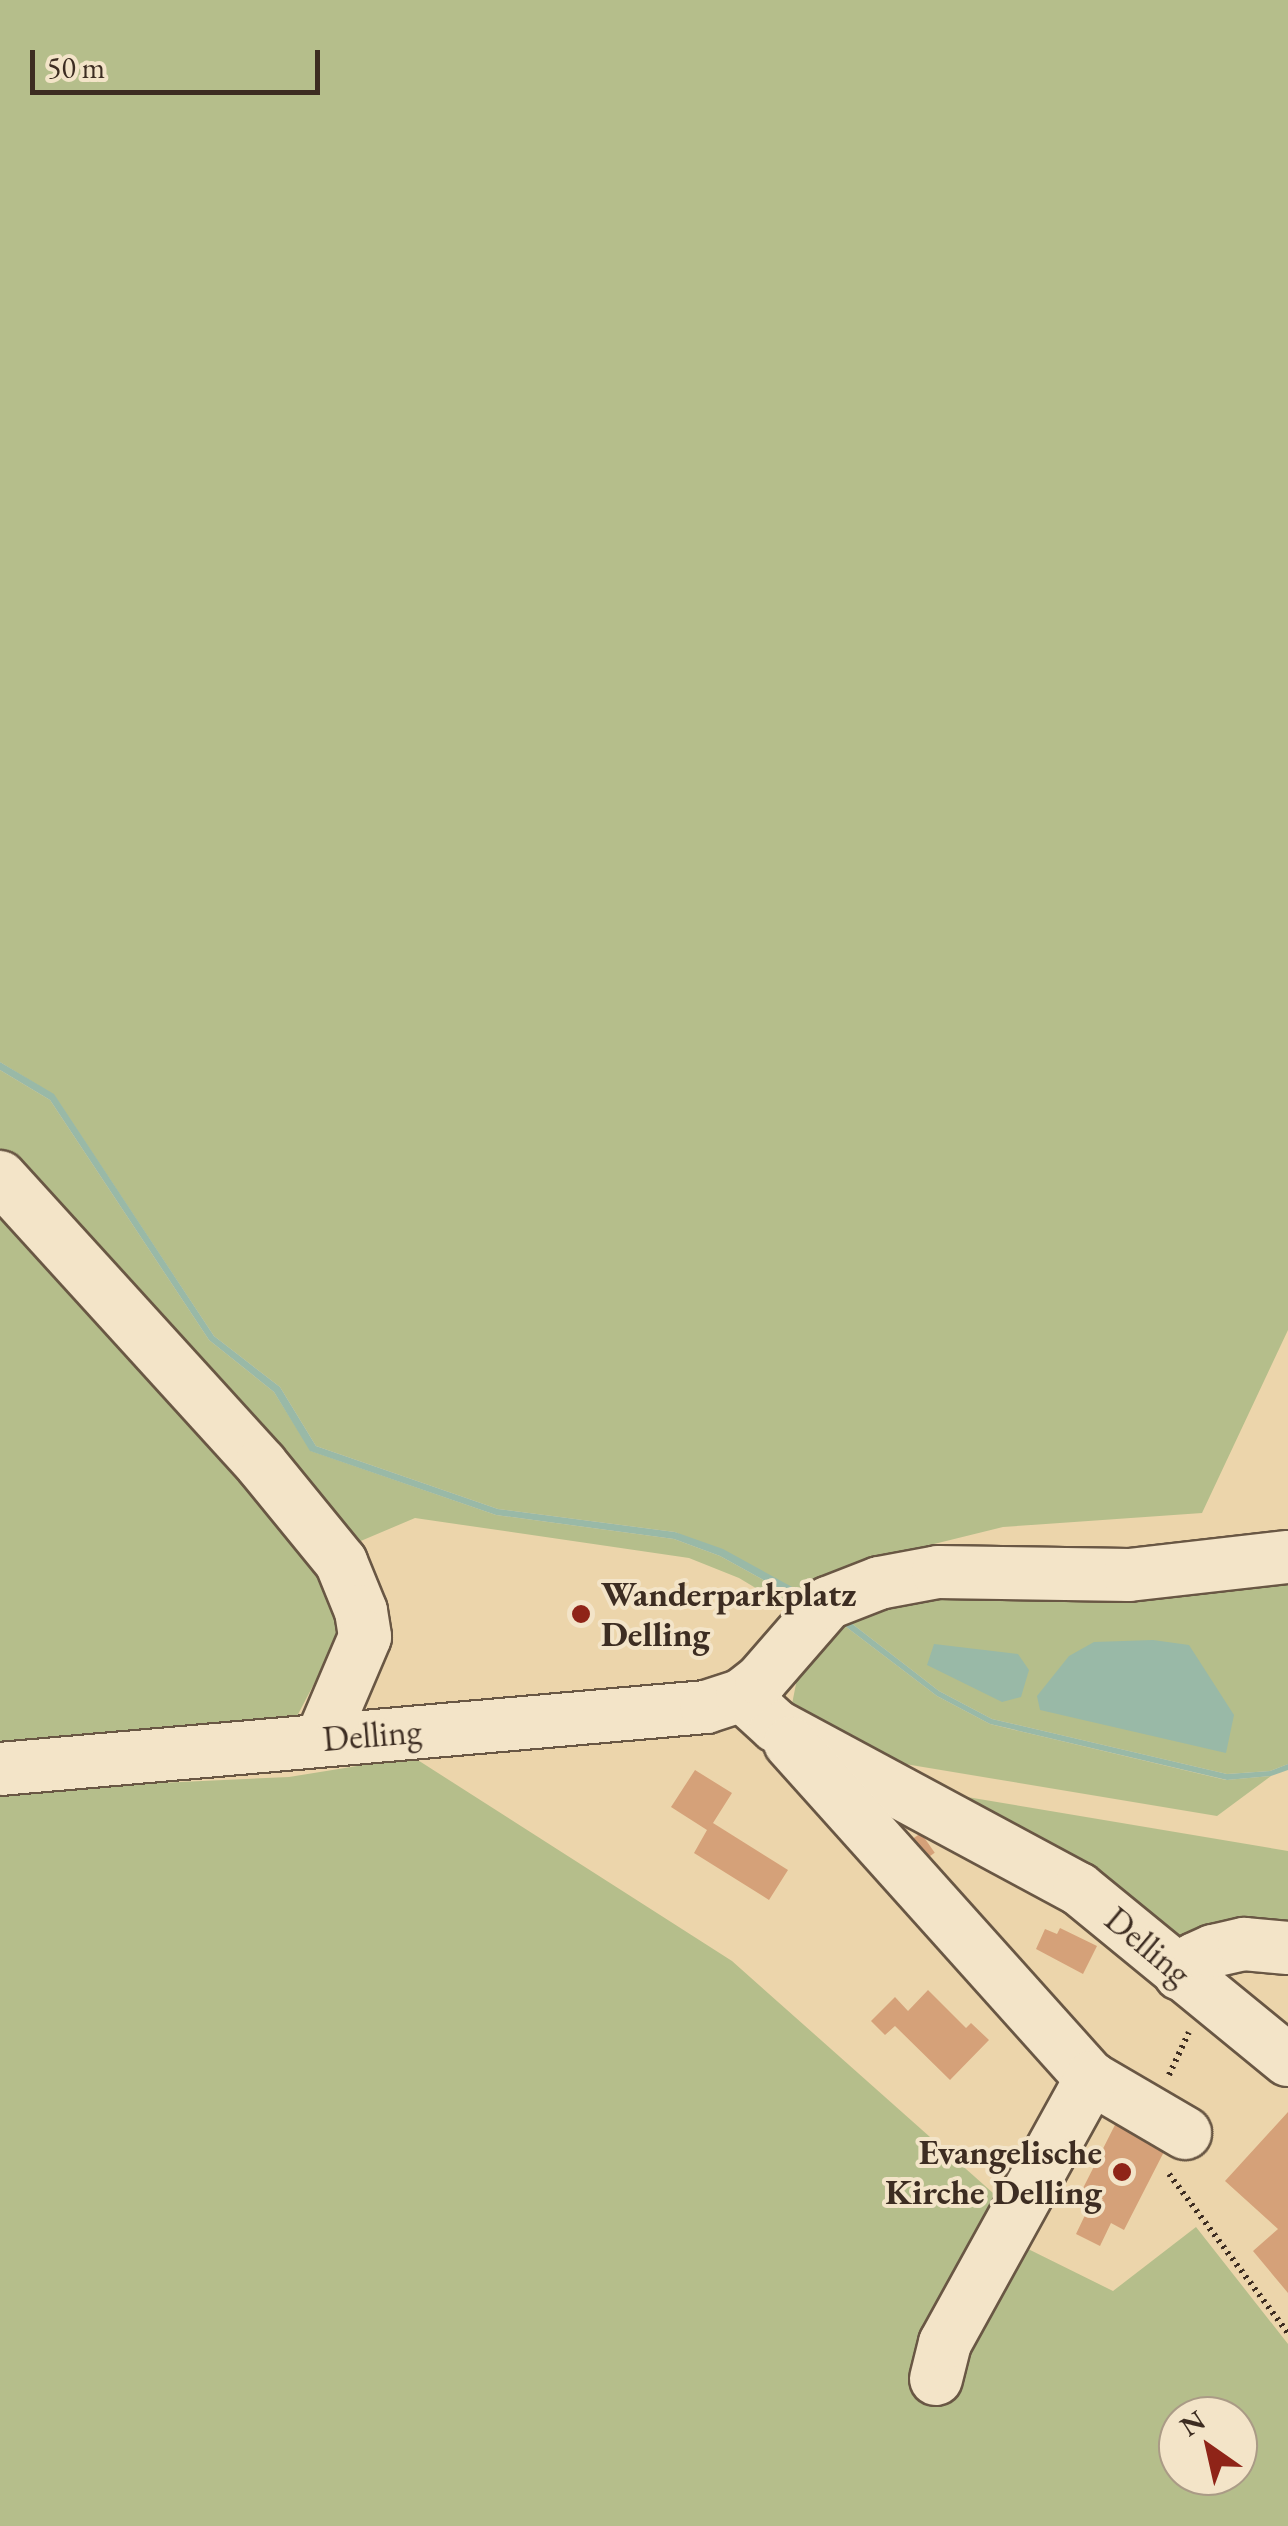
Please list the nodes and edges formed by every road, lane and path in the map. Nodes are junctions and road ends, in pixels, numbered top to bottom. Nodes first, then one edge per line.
1 (0, 1177) edge
2 (1288, 1557) edge
3 (759, 1711) junction
4 (322, 1738) junction
5 (0, 1770) edge
6 (1288, 1948) edge
7 (1194, 1984) junction
8 (1288, 2060) edge
9 (1091, 2078) junction
10 (1168, 2123) junction
11 (1288, 2332) edge
12 (936, 2379) dead end

1 - 4 street
2 - 3 street, Delling
3 - 4 street, Delling
3 - 7 street, Delling
3 - 9 street
4 - 5 street, Delling
6 - 7 street
7 - 8 street, Delling
7 - 10 path
9 - 10 street
9 - 12 street
10 - 11 path

